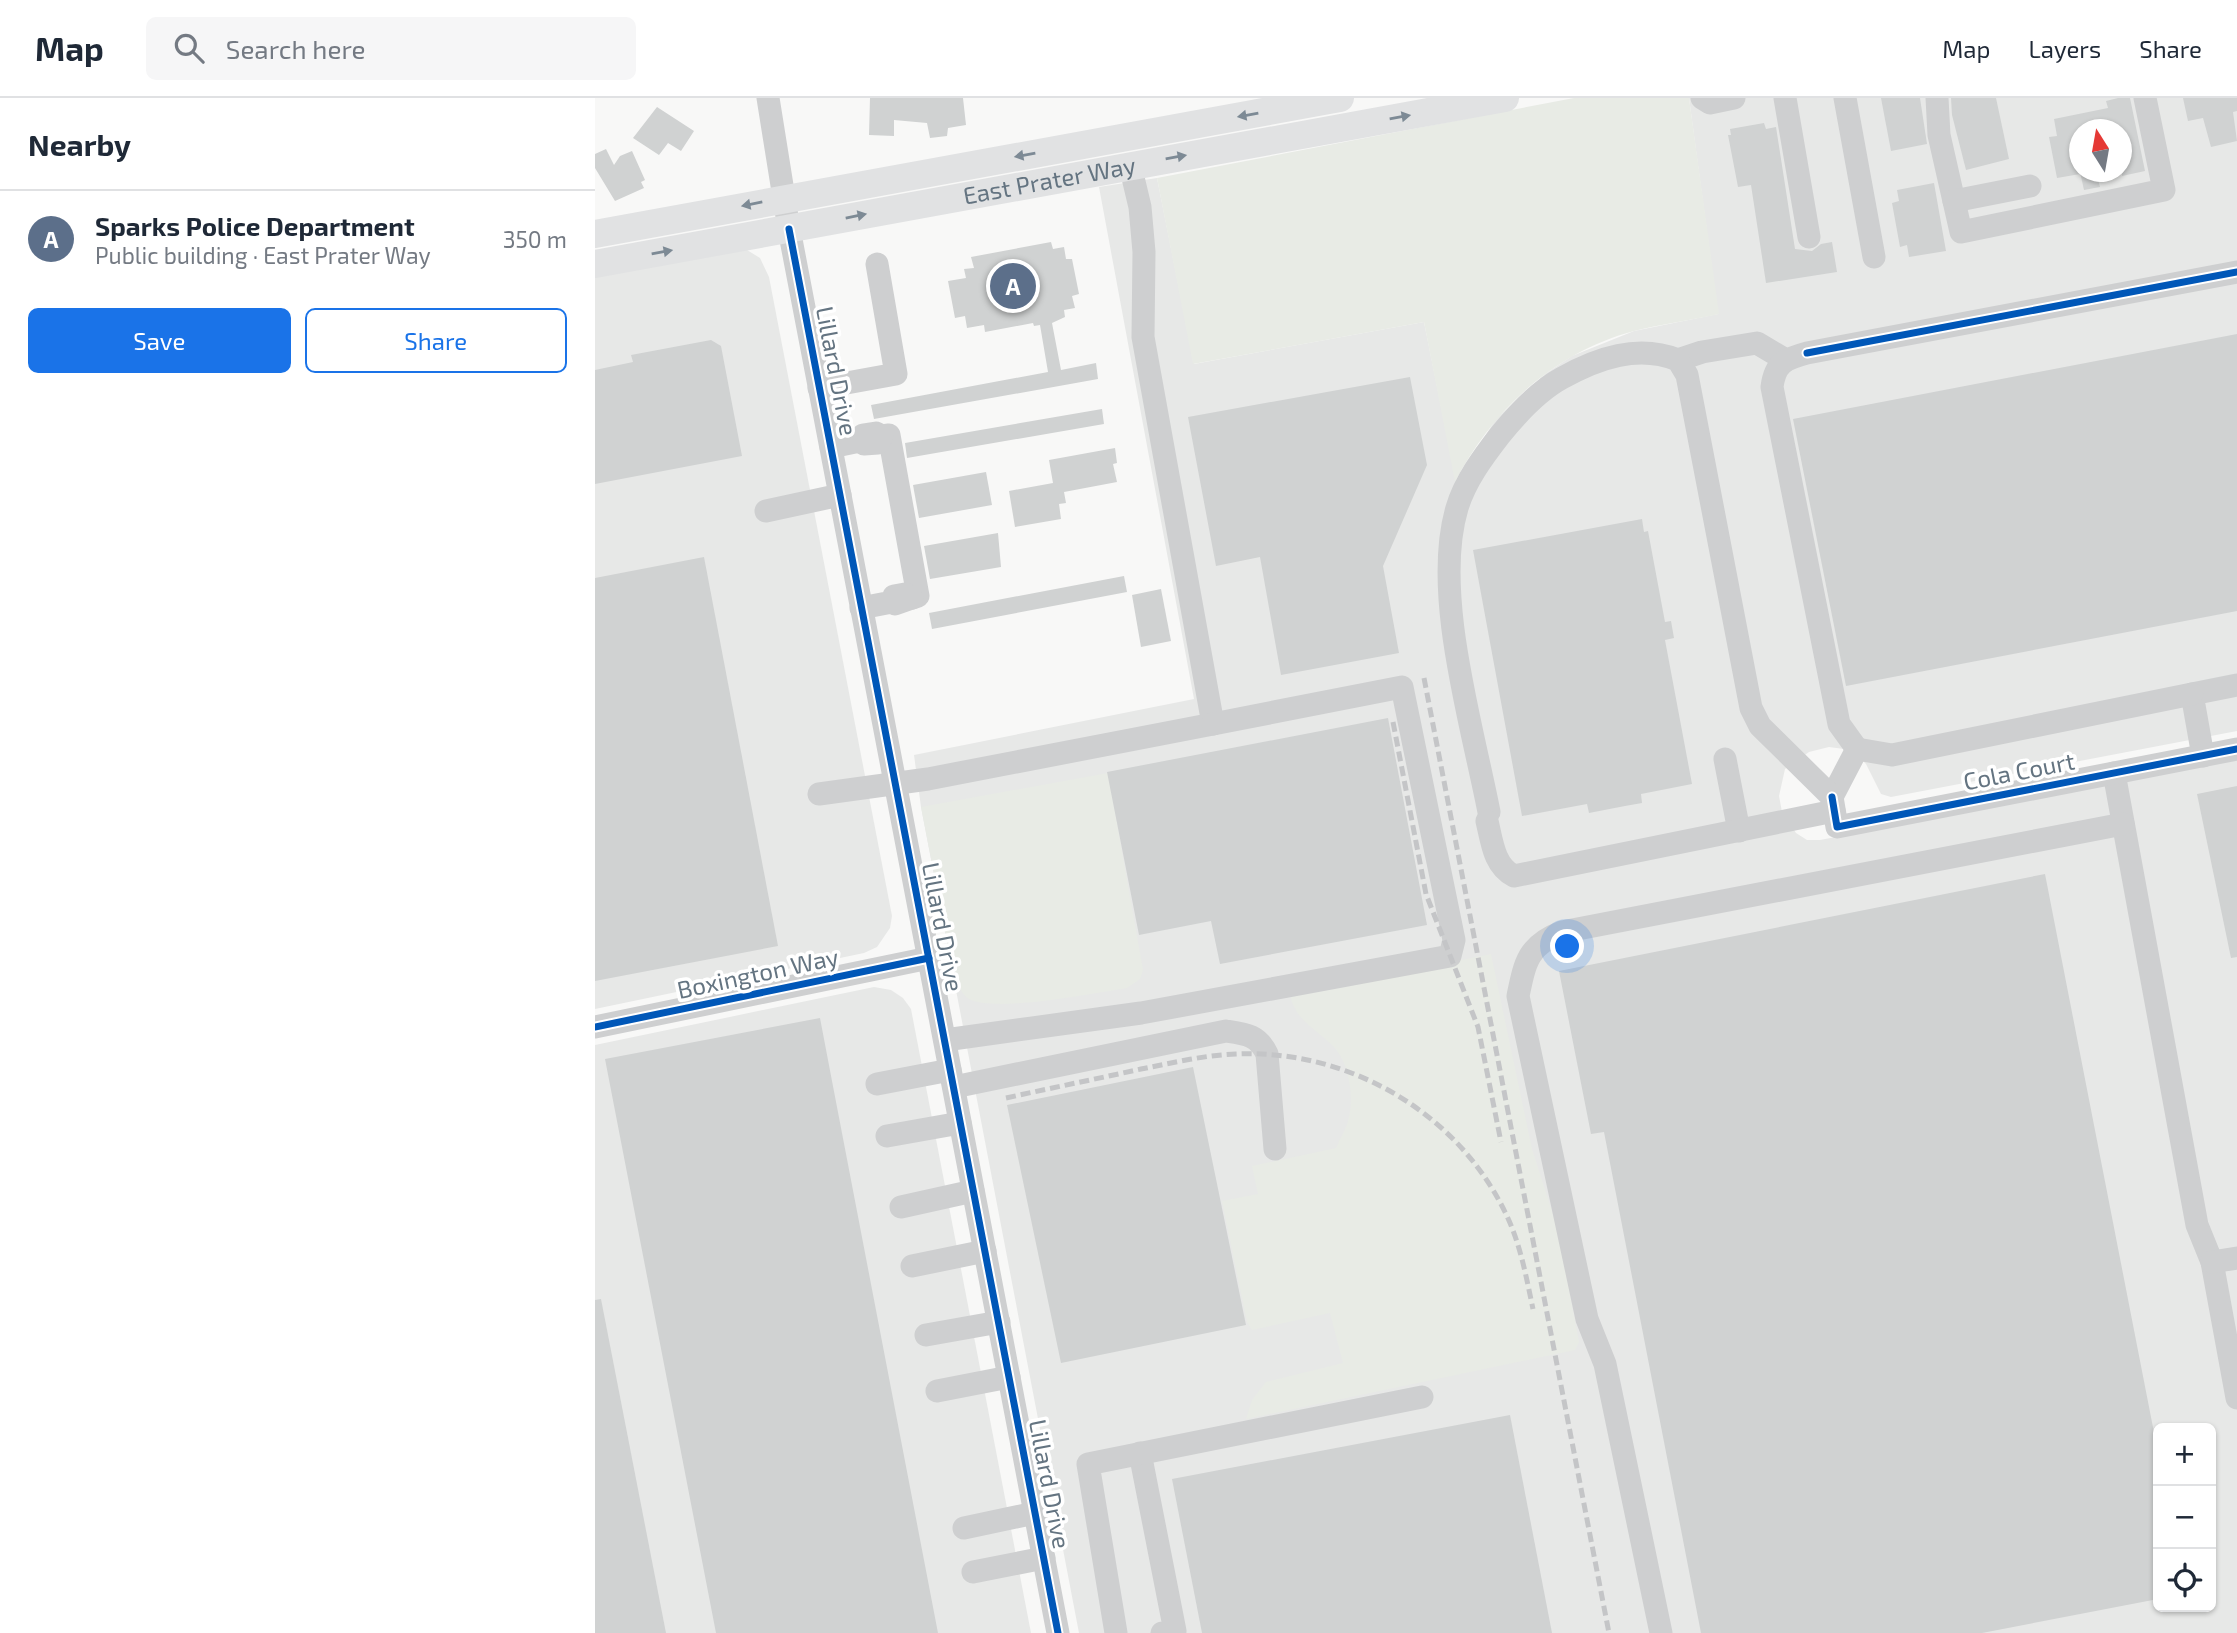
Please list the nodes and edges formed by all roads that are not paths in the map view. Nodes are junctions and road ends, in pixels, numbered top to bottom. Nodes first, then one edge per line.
1 (768, 98) edge
2 (1340, 98) edge
3 (1505, 98) edge
4 (1702, 98) edge
5 (1734, 98) edge
6 (1785, 98) edge
7 (1845, 98) edge
8 (1937, 98) edge
9 (2145, 98) edge
10 (1130, 165) junction
11 (2030, 186) dead end
12 (783, 198) junction
13 (1954, 201) junction
14 (789, 229) junction
15 (595, 234) edge
16 (1809, 237) dead end
17 (1874, 257) dead end
18 (595, 264) edge
19 (877, 264) dead end
20 (2237, 272) edge
21 (1784, 359) junction
22 (1678, 360) junction
23 (819, 388) junction
24 (831, 447) junction
25 (840, 495) junction
26 (766, 511) dead end
27 (861, 608) junction
28 (2237, 685) edge
29 (2192, 694) junction
30 (1213, 724) junction
31 (1857, 749) junction
32 (2237, 749) edge
33 (2203, 756) junction
34 (1725, 759) dead end
35 (2114, 773) junction
36 (894, 782) junction
37 (818, 794) dead end
38 (1833, 804) junction
39 (2123, 824) junction
40 (1739, 831) junction
41 (929, 958) junction
42 (595, 1027) edge
43 (945, 1040) junction
44 (952, 1078) junction
45 (877, 1084) dead end
46 (961, 1123) junction
47 (887, 1136) dead end
48 (1275, 1149) dead end
49 (974, 1191) junction
50 (901, 1207) dead end
51 (985, 1251) junction
52 (2237, 1258) edge
53 (2212, 1262) junction
54 (912, 1266) dead end
55 (2228, 1303) edge
56 (999, 1322) junction
57 (926, 1335) dead end
58 (1009, 1377) junction
59 (937, 1391) dead end
60 (1422, 1397) dead end
61 (2237, 1398) edge
62 (1140, 1453) junction
63 (1035, 1513) junction
64 (964, 1528) dead end
65 (1044, 1558) junction
66 (973, 1572) dead end
67 (1058, 1633) edge
68 (1116, 1633) edge
69 (1162, 1633) edge
70 (1661, 1633) edge

1 - 12 street, Lillard Drive
2 -> 12 main road, East Prater Way
10 -> 3 main road, East Prater Way
4 - 5 street
6 - 16 street
7 - 17 street
8 - 13 street
9 - 13 street
14 -> 10 main road, East Prater Way
10 - 30 street
11 - 13 street
12 - 14 street, Lillard Drive
12 -> 15 main road, East Prater Way
18 -> 14 main road, East Prater Way
14 - 23 street, Lillard Drive
19 - 23 street
20 - 21 street
21 - 22 street
21 - 31 street
22 - 38 street
22 - 40 street
23 - 24 street, Lillard Drive
24 - 25 street, Lillard Drive
24 - 27 street
25 - 26 street
25 - 27 street, Lillard Drive
27 - 36 street, Lillard Drive
28 - 29 street
29 - 31 street
29 - 33 street
30 - 36 street
30 - 43 street
31 - 38 street
32 - 33 street, Cola Court
33 - 35 street, Cola Court
34 - 40 street
35 - 38 street, Cola Court
35 - 39 street
36 - 37 street
36 - 41 street, Lillard Drive
38 - 40 street
39 - 53 street
39 - 70 street
41 - 42 street, Boxington Way
41 - 43 street, Lillard Drive
43 - 44 street, Lillard Drive
44 - 45 street
44 - 46 street, Lillard Drive
44 - 48 street
46 - 47 street
46 - 49 street, Lillard Drive
49 - 50 street
49 - 51 street, Lillard Drive
51 - 54 street
51 - 56 street, Lillard Drive
52 - 53 street
53 - 55 street
55 - 61 street
56 - 57 street
56 - 58 street, Lillard Drive
58 - 59 street
58 - 63 street, Lillard Drive
60 - 62 street
62 - 68 street
62 - 69 street
63 - 64 street
63 - 65 street, Lillard Drive
65 - 66 street
65 - 67 street, Lillard Drive

